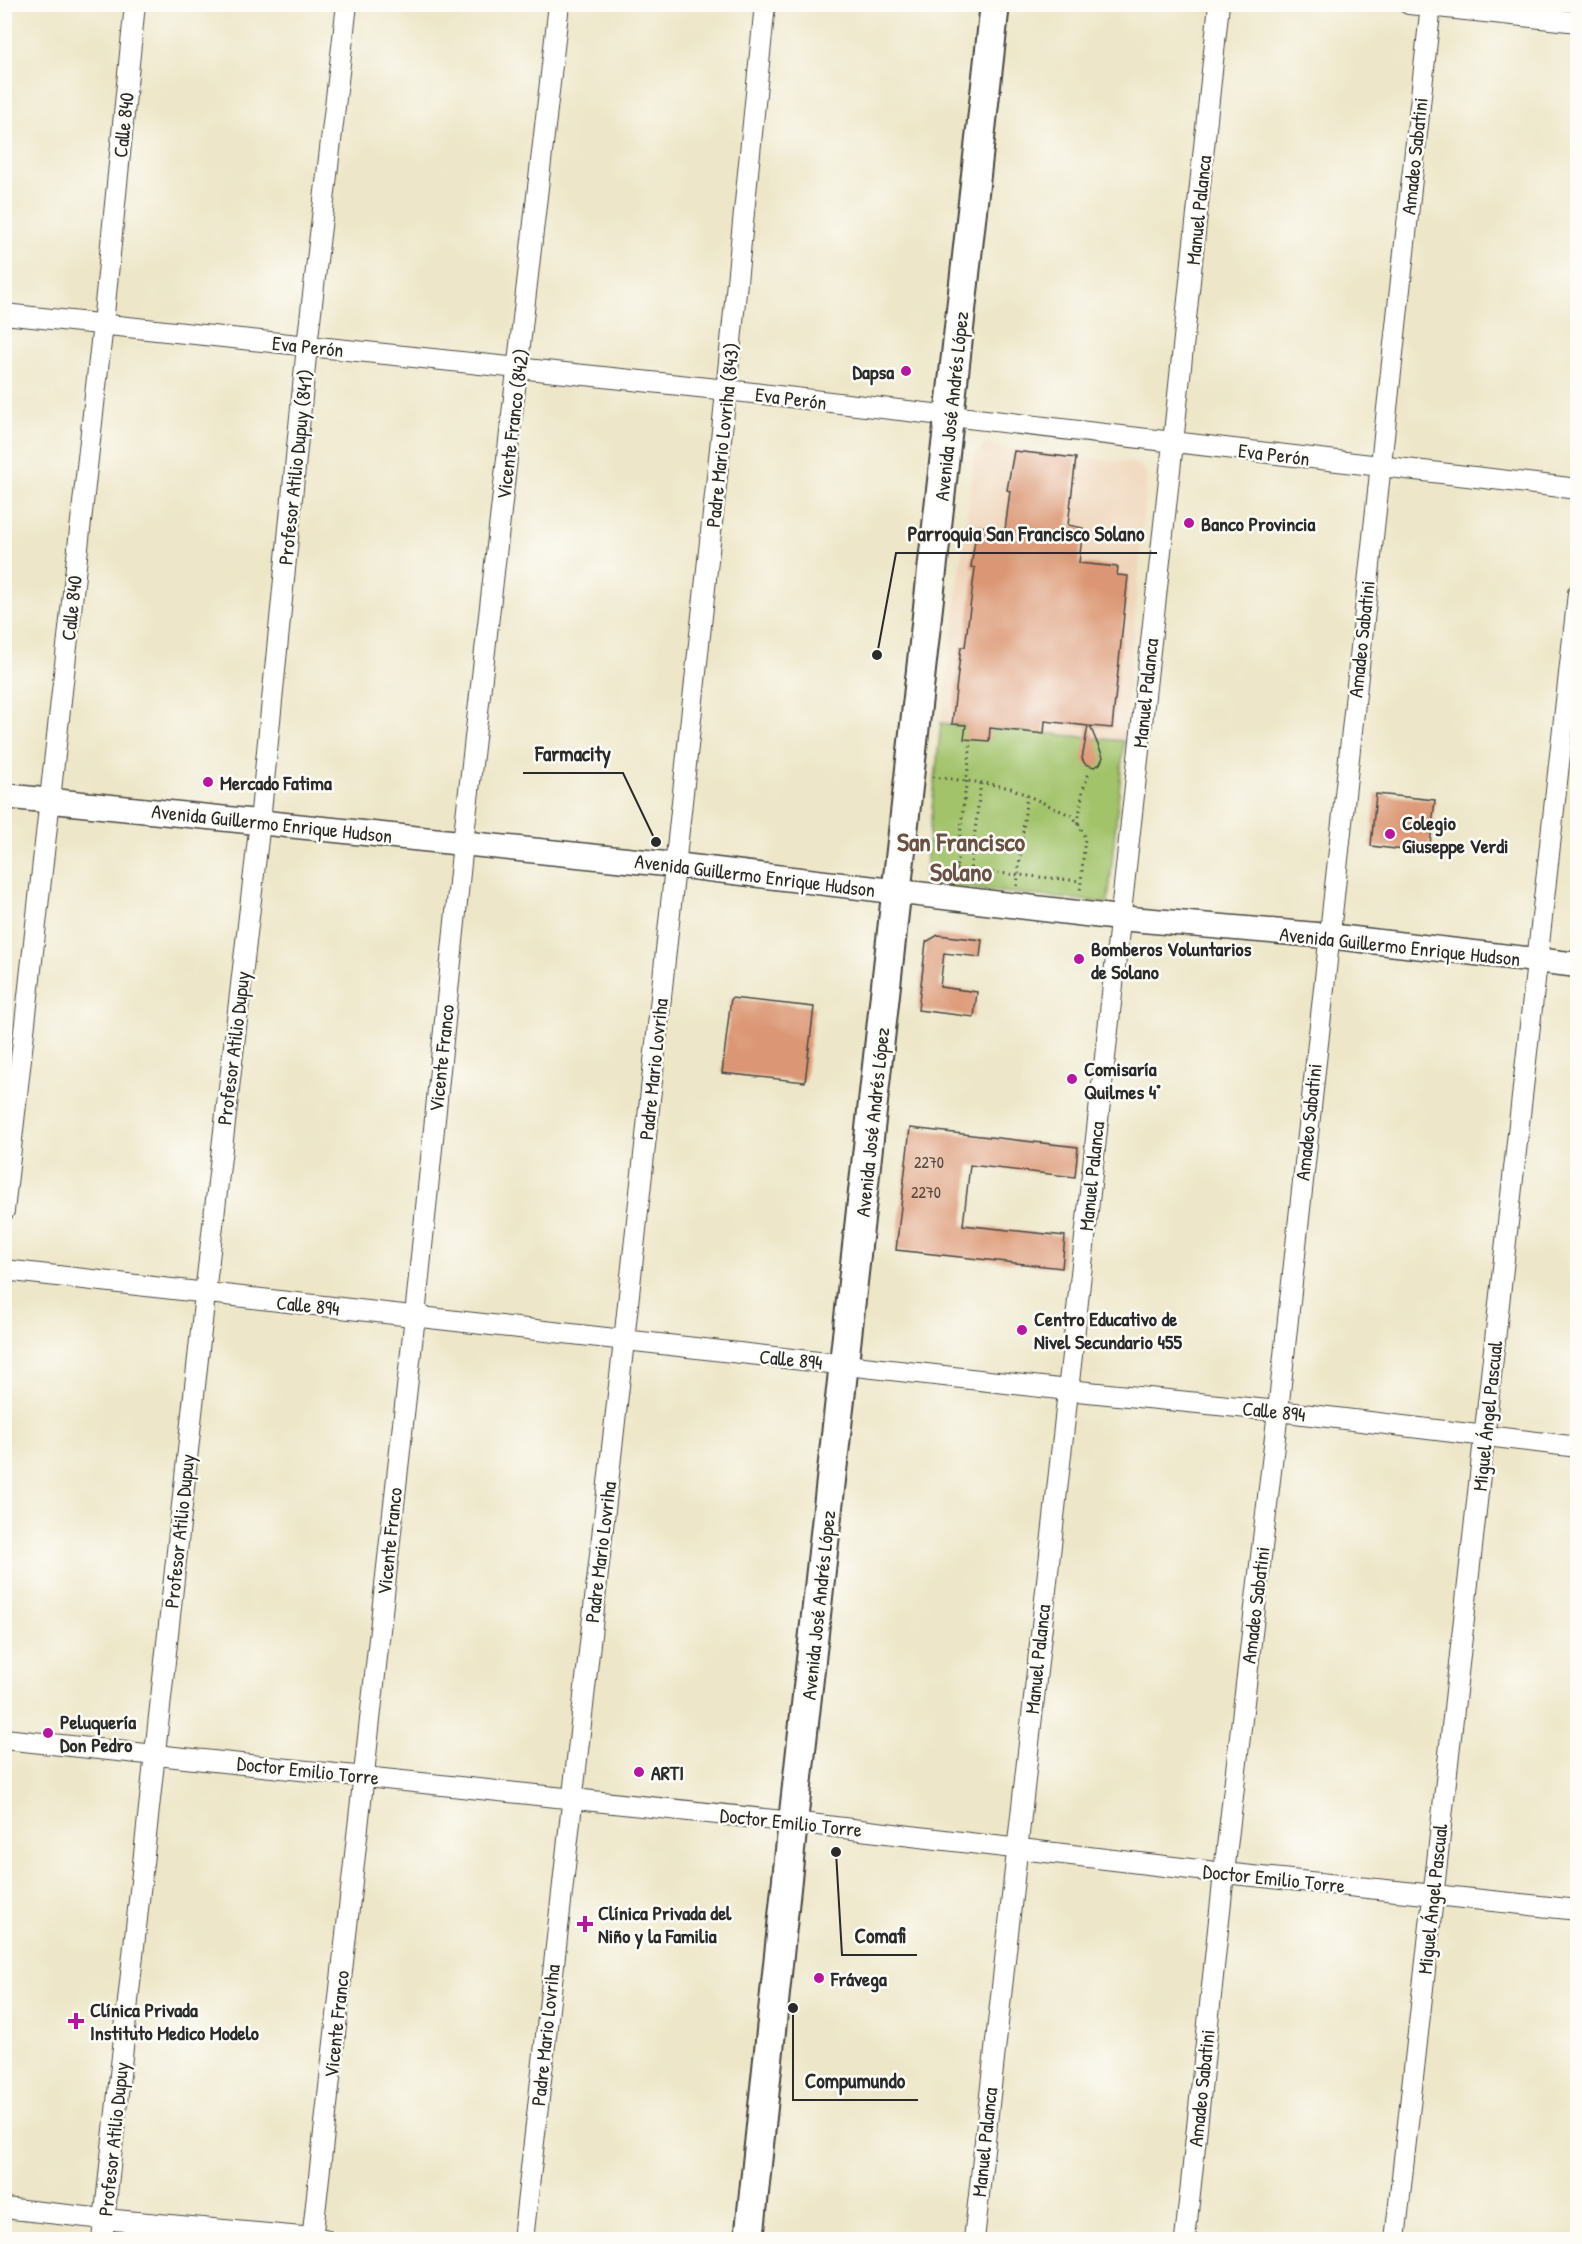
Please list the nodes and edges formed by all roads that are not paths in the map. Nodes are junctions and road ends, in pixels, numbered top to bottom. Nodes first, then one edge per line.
1 (135, 4) edge
2 (346, 4) edge
3 (559, 4) edge
4 (765, 4) edge
5 (995, 4) edge
6 (1219, 4) edge
7 (1409, 4) edge
8 (1431, 6) edge
9 (1578, 22) edge
10 (4, 314) edge
11 (103, 324) junction
12 (307, 346) junction
13 (518, 369) junction
14 (727, 390) junction
15 (950, 417) junction
16 (1173, 443) junction
17 (1380, 467) junction
18 (1578, 489) edge
19 (1578, 593) edge
20 (4, 796) edge
21 (49, 801) junction
22 (260, 822) junction
23 (463, 843) junction
24 (675, 865) junction
25 (897, 892) junction
26 (1119, 918) junction
27 (1328, 936) junction
28 (1538, 961) junction
29 (1578, 966) edge
30 (4, 1211) edge
31 (4, 1270) edge
32 (205, 1294) junction
33 (415, 1317) junction
34 (624, 1341) junction
35 (845, 1364) junction
36 (1068, 1390) junction
37 (1278, 1411) junction
38 (1485, 1437) junction
39 (1578, 1447) edge
40 (4, 1739) edge
41 (154, 1754) junction
42 (363, 1776) junction
43 (571, 1800) junction
44 (793, 1822) junction
45 (1016, 1848) junction
46 (1224, 1872) junction
47 (1432, 1895) junction
48 (1578, 1910) edge
49 (4, 2208) edge
50 (104, 2220) junction
51 (316, 2239) edge
52 (102, 2240) edge
53 (523, 2240) edge
54 (749, 2240) edge
55 (974, 2240) edge
56 (1185, 2240) edge
57 (1395, 2240) edge

1 - 11 street, Calle 840
2 - 12 street, Profesor Atilio Dupuy (841)
3 - 13 street, Vicente Franco (842)
4 - 14 street, Padre Mario Lovriha (843)
5 - 15 main road, Avenida José Andrés López
6 - 16 street, Manuel Palanca
7 - 8 street
8 - 9 street
8 - 17 street, Amadeo Sabatini
10 - 11 street, Eva Perón
11 - 12 street, Eva Perón
11 - 21 street, Calle 840
12 - 13 street, Eva Perón
12 - 22 street, Profesor Atilio Dupuy (841)
13 - 14 street, Eva Perón
13 - 23 street, Vicente Franco (842)
14 - 15 street, Eva Perón
14 - 24 street, Padre Mario Lovriha (843)
15 - 16 street, Eva Perón
15 - 25 main road, Avenida José Andrés López
16 - 17 street, Eva Perón
16 - 26 street, Manuel Palanca
17 - 18 street, Eva Perón
17 - 27 street, Amadeo Sabatini
19 - 28 street, Miguel Ángel Pascual
20 - 21 street, Avenida Guillermo Enrique Hudson
21 - 22 street, Avenida Guillermo Enrique Hudson
21 - 30 street, Calle 840
22 - 23 street, Avenida Guillermo Enrique Hudson
22 - 32 street, Profesor Atilio Dupuy
23 - 24 street, Avenida Guillermo Enrique Hudson
23 - 33 street, Vicente Franco
24 - 25 street, Avenida Guillermo Enrique Hudson
24 - 34 street, Padre Mario Lovriha
25 - 26 street, Avenida Guillermo Enrique Hudson
25 - 35 main road, Avenida José Andrés López
26 - 27 street, Avenida Guillermo Enrique Hudson
26 - 36 street, Manuel Palanca
27 - 28 street, Avenida Guillermo Enrique Hudson
27 - 37 street, Amadeo Sabatini
28 - 29 street, Avenida Guillermo Enrique Hudson
28 - 38 street, Miguel Ángel Pascual
31 - 32 street, Calle 894
32 - 33 street, Calle 894
32 - 41 street, Profesor Atilio Dupuy
33 - 34 street, Calle 894
33 - 42 street, Vicente Franco
34 - 35 street, Calle 894
34 - 43 street, Padre Mario Lovriha
35 - 36 street, Calle 894
35 - 44 main road, Avenida José Andrés López
36 - 37 street, Calle 894
36 - 45 street, Manuel Palanca
37 - 38 street, Calle 894
37 - 46 street, Amadeo Sabatini
38 - 39 street, Calle 894
38 - 47 street, Miguel Ángel Pascual
40 - 41 street, Doctor Emilio Torre
41 - 42 street, Doctor Emilio Torre
41 - 50 street, Profesor Atilio Dupuy
42 - 43 street, Doctor Emilio Torre
42 - 51 street, Vicente Franco
43 - 44 street, Doctor Emilio Torre
43 - 53 street, Padre Mario Lovriha
44 - 45 street, Doctor Emilio Torre
44 - 54 main road, Avenida José Andrés López
45 - 46 street, Doctor Emilio Torre
45 - 55 street, Manuel Palanca
46 - 47 street, Doctor Emilio Torre
46 - 56 street, Amadeo Sabatini
47 - 48 street, Doctor Emilio Torre
47 - 57 street, Miguel Ángel Pascual
49 - 50 street
50 - 51 street
50 - 52 street, Profesor Atilio Dupuy

